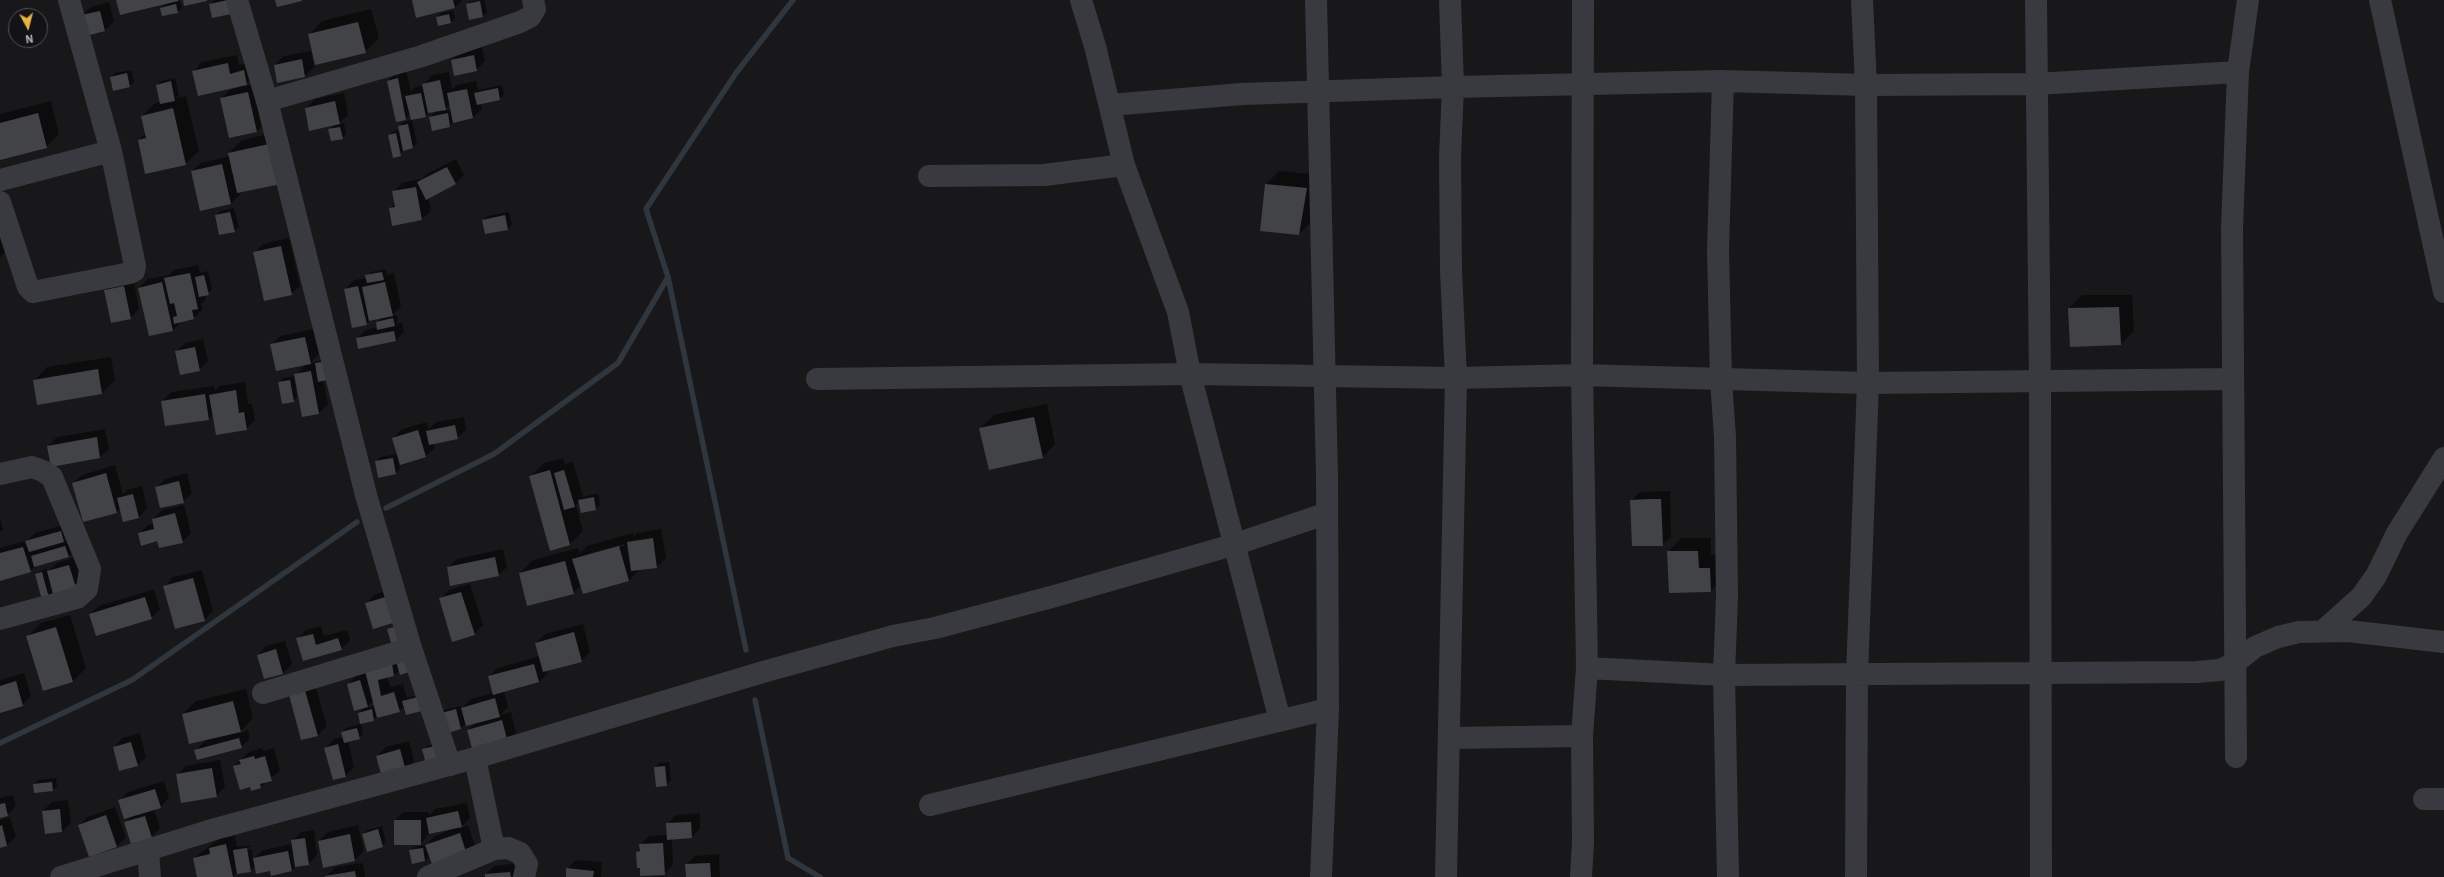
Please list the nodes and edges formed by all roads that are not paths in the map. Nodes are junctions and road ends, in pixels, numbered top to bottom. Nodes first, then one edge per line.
1 (69, 0) edge
2 (237, 0) edge
3 (533, 0) edge
4 (1081, 0) edge
5 (1316, 0) edge
6 (1450, 0) edge
7 (1583, 0) edge
8 (1862, 0) edge
9 (2036, 0) edge
10 (2248, 0) edge
11 (2380, 0) edge
12 (2238, 72) junction
13 (1723, 81) junction
14 (2036, 84) junction
15 (1866, 85) junction
16 (1583, 86) junction
17 (1453, 87) junction
18 (1318, 94) junction
19 (267, 101) junction
20 (1110, 104) junction
21 (111, 151) junction
22 (1124, 165) junction
23 (929, 176) dead end
24 (0, 180) edge
25 (0, 202) edge
26 (2444, 292) edge
27 (1190, 374) junction
28 (1582, 375) junction
29 (1323, 376) junction
30 (1456, 378) junction
31 (817, 379) dead end
32 (2232, 379) junction
33 (1721, 380) junction
34 (2040, 382) junction
35 (1868, 383) junction
36 (2444, 458) edge
37 (0, 474) edge
38 (1326, 514) junction
39 (1236, 544) junction
40 (0, 619) edge
41 (2324, 630) junction
42 (2444, 642) edge
43 (411, 648) junction
44 (2235, 663) junction
45 (1586, 668) junction
46 (1857, 674) junction
47 (1724, 675) junction
48 (2039, 675) junction
49 (263, 693) dead end
50 (1328, 709) junction
51 (1280, 720) junction
52 (1582, 736) junction
53 (1448, 738) junction
54 (2236, 757) dead end
55 (475, 758) junction
56 (450, 765) junction
57 (930, 805) dead end
58 (494, 849) junction
59 (148, 852) junction
60 (60, 877) edge
61 (150, 877) edge
62 (428, 877) edge
63 (524, 877) edge
64 (1321, 877) edge
65 (1446, 877) edge
66 (1581, 877) edge
67 (1728, 877) edge
68 (1856, 877) edge
69 (2041, 877) edge

1 - 21 street
2 - 19 street
3 - 19 street
4 - 20 street
5 - 18 street
6 - 17 street
7 - 16 street
8 - 15 street
9 - 14 street
10 - 12 street
11 - 26 street
12 - 14 street
12 - 32 street
13 - 15 street
13 - 16 street
13 - 33 street
14 - 15 street
14 - 34 street
15 - 35 street
16 - 17 street
16 - 28 street
17 - 18 street
17 - 30 street
18 - 20 street
18 - 29 street
19 - 43 street
20 - 22 street
21 - 24 street
21 - 25 street
22 - 23 street
22 - 27 street
27 - 29 street
27 - 31 street
27 - 39 street
28 - 30 street
28 - 33 street
28 - 45 street
29 - 30 street
29 - 38 street
30 - 53 street
32 - 34 street
32 - 44 street
33 - 35 street
33 - 47 street
34 - 35 street
34 - 48 street
35 - 46 street
36 - 41 street
37 - 40 street
38 - 39 street
38 - 50 street
39 - 51 street
39 - 55 street
41 - 42 street
41 - 44 street
43 - 49 street
43 - 56 street
44 - 48 street
44 - 54 street
45 - 47 street
45 - 52 street
46 - 47 street
46 - 48 street
46 - 68 street
47 - 67 street
48 - 69 street
50 - 51 street
50 - 64 street
51 - 57 street
52 - 53 street
52 - 66 street
53 - 65 street
55 - 56 street
55 - 58 street
56 - 59 street
58 - 62 street
58 - 63 street
59 - 60 street
59 - 61 street

